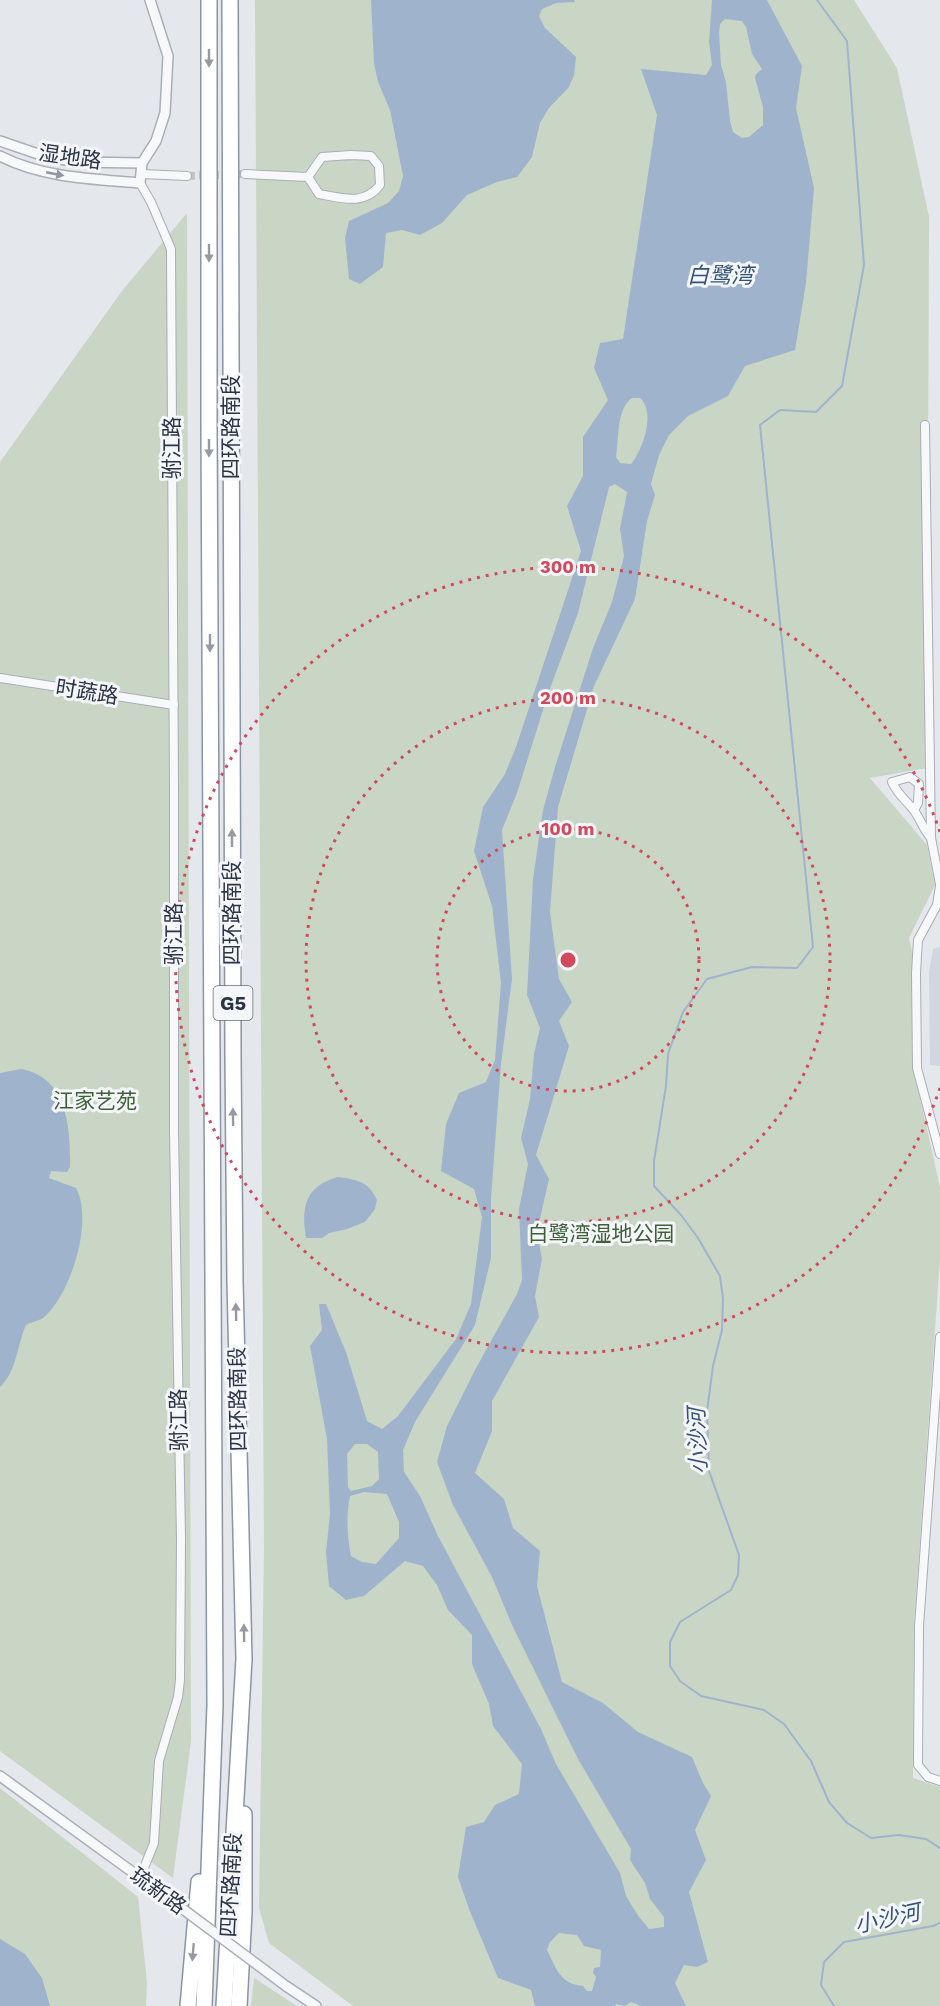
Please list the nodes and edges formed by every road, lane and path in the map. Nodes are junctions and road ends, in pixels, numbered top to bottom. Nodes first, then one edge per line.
1 (150, 0) edge
2 (209, 0) edge
3 (230, 0) edge
4 (0, 141) edge
5 (0, 156) edge
6 (142, 163) junction
7 (244, 174) tunnel mouth
8 (187, 176) tunnel mouth
9 (308, 177) junction
10 (141, 179) junction
11 (925, 425) dead end
12 (0, 678) edge
13 (174, 705) junction
14 (940, 734) edge
15 (930, 735) junction
16 (914, 810) dead end
17 (931, 838) junction
18 (940, 885) edge
19 (940, 1154) edge
20 (940, 1337) edge
21 (244, 1659) junction
22 (215, 1706) junction
23 (0, 1776) edge
24 (940, 1781) edge
25 (140, 1878) junction
26 (188, 2006) edge
27 (204, 2006) edge
28 (224, 2006) edge
29 (239, 2006) edge
30 (316, 2006) edge

1 - 6 street
2 -> 22 highway, 四环路南段 / G5
21 -> 3 highway, 四环路南段 / G5
4 - 6 street, 湿地路
5 -> 10 street, 湿地路
6 - 10 street, 驸江路
7 - 9 street
8 - 10 street
9 - 9 street
10 - 13 street, 驸江路
11 - 15 street
12 - 13 street, 时蔬路
13 - 25 street, 驸江路
14 - 15 street
15 - 17 street
16 - 17 street
17 - 18 street
18 - 19 street
20 - 24 street
21 - 28 highway, 四环路南段 / G5
21 - 29 highway
22 -> 26 highway
22 - 27 highway, 四环路南段 / G5
23 - 25 street, 琉新路
25 - 30 street, 琉新路, bridge

